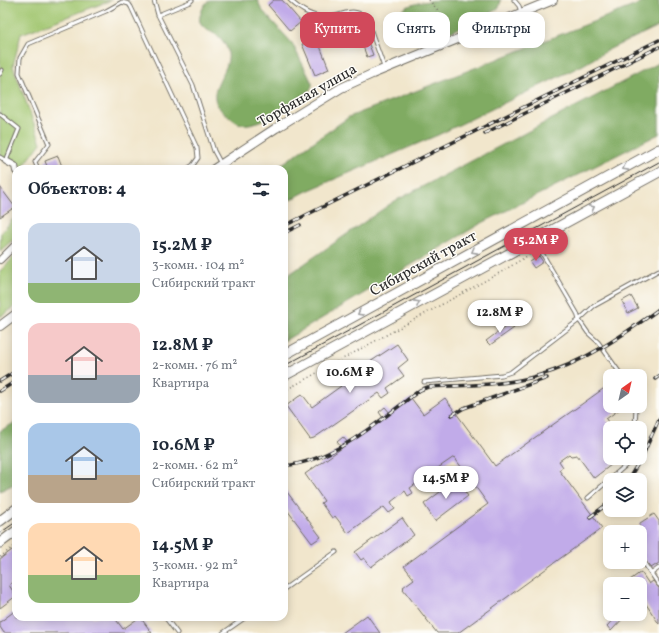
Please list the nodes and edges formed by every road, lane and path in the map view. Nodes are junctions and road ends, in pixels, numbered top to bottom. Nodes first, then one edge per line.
1 (154, 0) edge
2 (192, 0) edge
3 (290, 0) edge
4 (429, 0) edge
5 (514, 0) edge
6 (553, 0) edge
7 (439, 12) edge
8 (520, 12) edge
9 (526, 12) edge
10 (158, 15) junction
11 (436, 48) edge
12 (385, 68) junction
13 (2, 70) dead end
14 (0, 74) edge
15 (0, 114) edge
16 (659, 149) edge
17 (3, 159) edge
18 (221, 164) joint
19 (13, 165) edge
20 (36, 165) edge
21 (192, 165) edge
22 (659, 172) edge
23 (571, 230) dead end
24 (534, 240) junction
25 (12, 248) edge
26 (540, 248) junction
27 (0, 260) edge
28 (659, 270) edge
29 (12, 317) edge
30 (579, 320) junction
31 (0, 326) edge
32 (288, 353) edge
33 (617, 369) edge
34 (288, 374) edge
35 (424, 382) dead end
36 (288, 389) edge
37 (626, 465) edge
38 (588, 498) dead end
39 (12, 512) edge
40 (0, 520) edge
41 (12, 534) edge
42 (0, 543) edge
43 (12, 548) edge
44 (336, 552) dead end
45 (0, 557) edge
46 (647, 566) edge
47 (659, 568) edge
48 (652, 573) junction
49 (659, 585) edge
50 (288, 586) edge
51 (168, 621) edge
52 (240, 621) edge
53 (177, 633) edge
54 (224, 633) edge

1 - 10 lane
2 - 10 lane
3 - 12 lane
4 - 7 path
5 - 8 lane
6 - 9 street, Торфяная улица
10 - 18 lane
11 - 12 street, Торфяная улица
12 - 18 street, Торфяная улица
13 - 14 lane
15 - 17 lane
16 -> 32 main road, Сибирский тракт
17 - 19 street
20 - 21 lane
24 -> 22 main road
23 - 26 path
24 - 26 lane
34 -> 24 main road
25 - 27 street
26 - 30 lane
26 - 36 path
28 - 30 lane
29 - 31 street
30 - 33 lane
30 - 35 lane
37 - 38 lane
39 - 40 main road
41 - 42 main road
43 - 45 path
44 - 50 lane
46 - 48 lane
47 - 48 lane
48 - 49 lane
51 - 53 lane
52 - 54 lane

